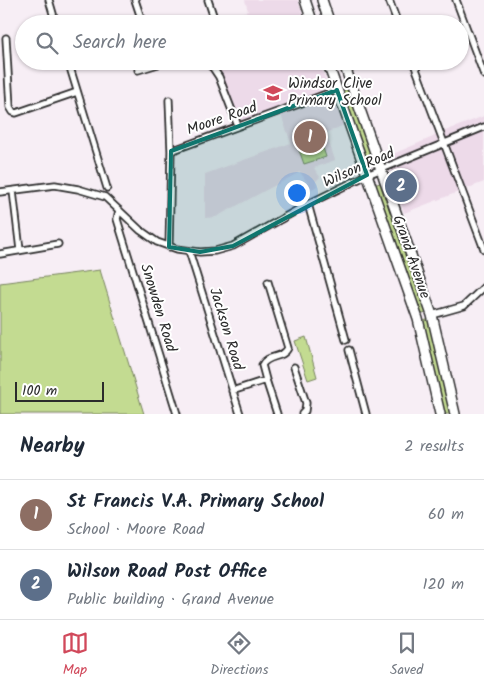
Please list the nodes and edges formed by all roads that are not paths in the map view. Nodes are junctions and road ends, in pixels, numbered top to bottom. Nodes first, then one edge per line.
1 (49, 0) edge
2 (135, 0) edge
3 (208, 0) edge
4 (305, 0) edge
5 (322, 0) edge
6 (389, 0) edge
7 (456, 0) edge
8 (53, 15) edge
9 (140, 15) edge
10 (213, 15) dead end
11 (310, 15) edge
12 (327, 15) edge
13 (395, 15) edge
14 (462, 15) edge
15 (469, 35) edge
16 (6, 38) dead end
17 (71, 70) edge
18 (214, 70) edge
19 (330, 70) edge
20 (346, 70) edge
21 (416, 70) edge
22 (484, 75) edge
23 (351, 84) junction
24 (337, 90) junction
25 (77, 92) junction
26 (169, 100) dead end
27 (238, 126) junction
28 (484, 127) edge
29 (444, 144) junction
30 (170, 151) junction
31 (382, 170) junction
32 (368, 175) junction
33 (107, 188) dead end
34 (13, 191) junction
35 (0, 192) edge
36 (308, 204) junction
37 (119, 210) junction
38 (58, 244) dead end
39 (169, 247) junction
40 (20, 250) junction
41 (484, 250) edge
42 (189, 251) junction
43 (0, 254) edge
44 (268, 282) dead end
45 (484, 287) edge
46 (272, 296) junction
47 (265, 298) dead end
48 (432, 315) junction
49 (418, 319) junction
50 (346, 340) dead end
51 (349, 350) dead end
52 (294, 367) dead end
53 (266, 380) junction
54 (232, 391) junction
55 (178, 414) edge
56 (240, 414) edge
57 (277, 414) edge
58 (301, 414) edge
59 (366, 414) edge
60 (440, 414) edge
61 (455, 414) edge

1 - 8 street
2 - 9 street
3 - 10 street
4 - 11 street
5 - 12 street
6 - 13 street
7 - 14 street
15 - 22 street
16 - 25 street
17 - 25 street
18 - 27 street
19 - 24 street, Grand Avenue
20 - 23 street, Grand Avenue
21 - 29 street
23 - 24 street
23 - 31 street, Grand Avenue
24 - 27 street, Moore Road
24 - 32 street, Grand Avenue
25 - 33 street
26 - 30 street
27 - 30 street, Moore Road
28 - 29 street, Wilson Road
29 - 31 street, Wilson Road
29 - 41 street
30 - 39 street
31 - 32 street, Wilson Road
31 - 48 street, Grand Avenue
32 - 36 street, Wilson Road
32 - 49 street, Grand Avenue
34 - 35 street, Wilson Road
34 - 37 street, Wilson Road
34 - 40 street
36 - 42 street, Wilson Road
36 - 50 street
37 - 39 street, Wilson Road
37 - 55 street, Snowden Road
38 - 40 street
39 - 42 street, Wilson Road
40 - 43 street
42 - 54 street, Jackson Road
44 - 46 street
45 - 48 street
46 - 47 street
46 - 53 street
48 - 49 street, Grand Avenue
48 - 61 street, Grand Avenue
49 - 60 street, Grand Avenue
51 - 59 street
52 - 58 street
53 - 54 street
53 - 57 street
54 - 56 street, Jackson Road

